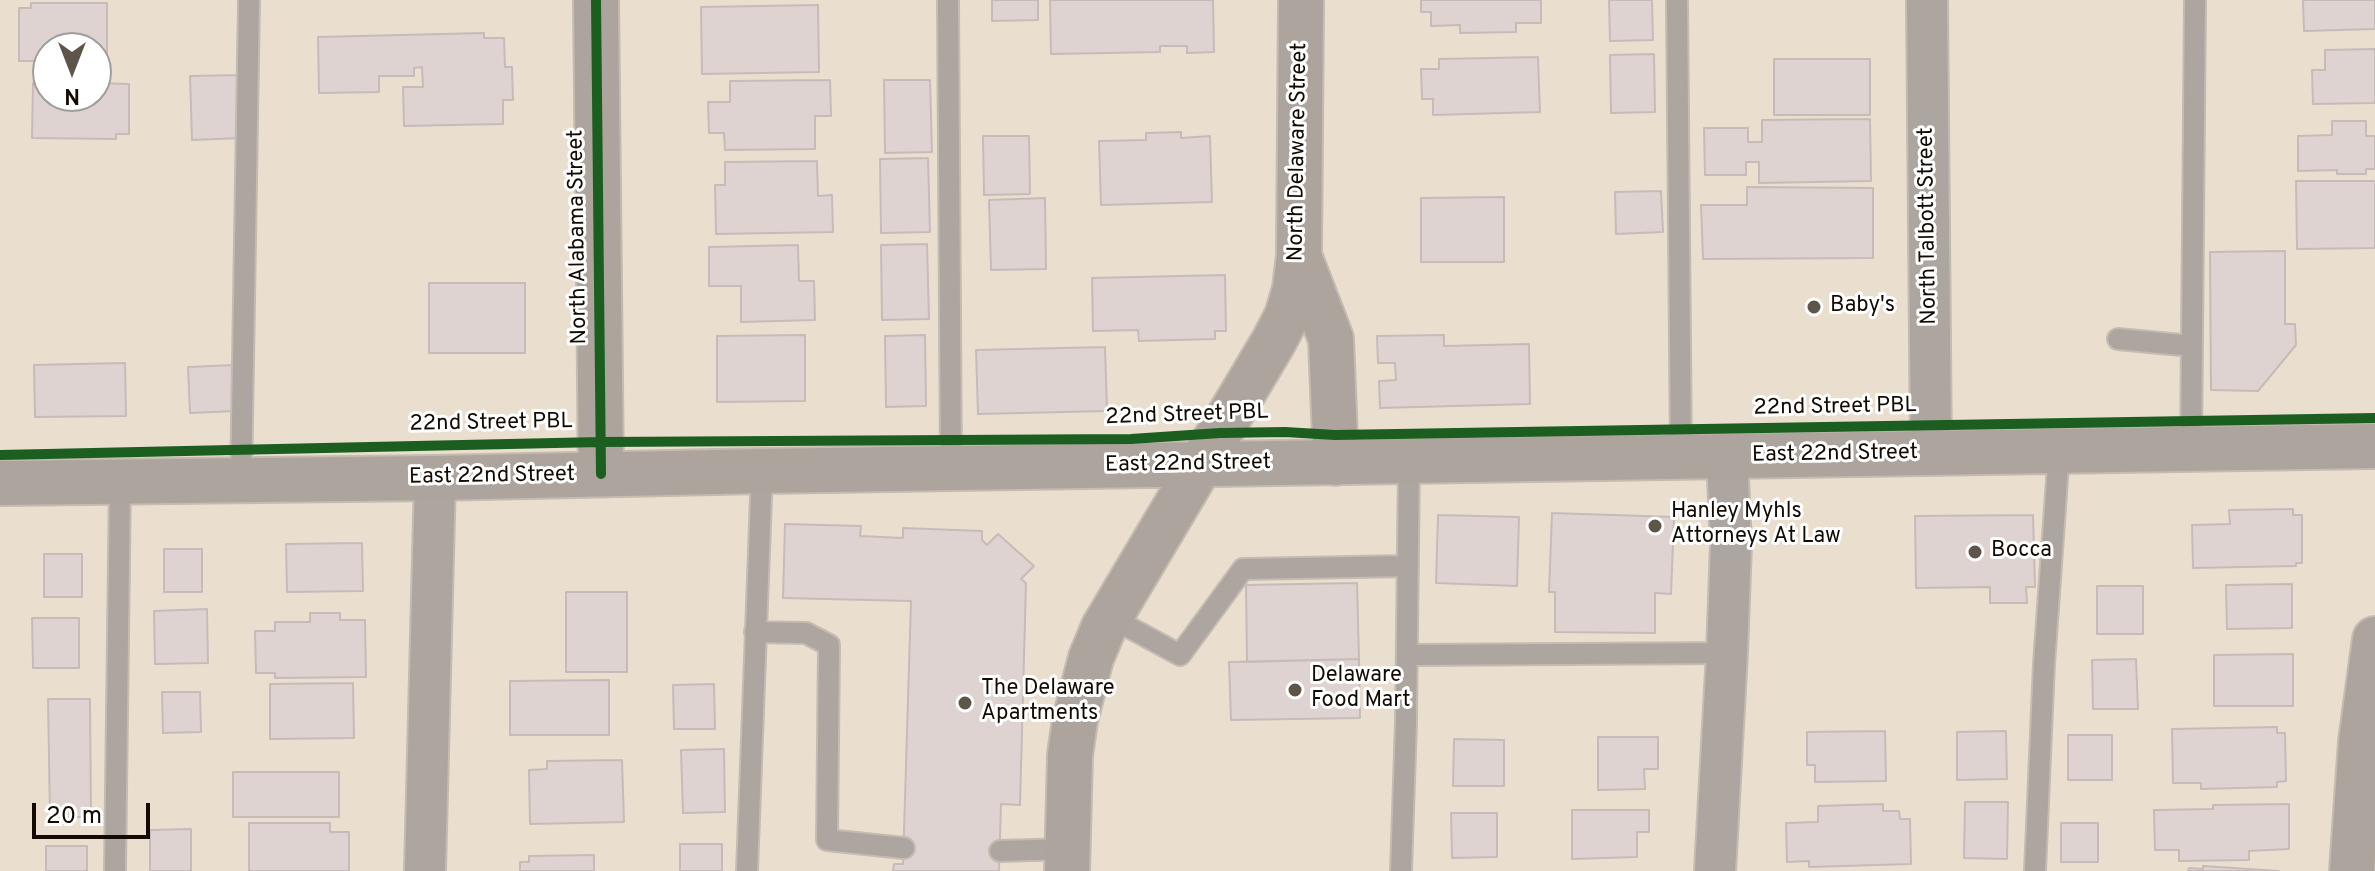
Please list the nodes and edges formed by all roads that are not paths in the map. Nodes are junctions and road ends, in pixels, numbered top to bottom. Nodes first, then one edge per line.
1 (249, 0) edge
2 (596, 0) edge
3 (948, 0) edge
4 (1301, 0) edge
5 (1677, 0) edge
6 (1927, 0) edge
7 (2195, 0) edge
8 (1299, 256) junction
9 (2118, 339) dead end
10 (2192, 346) junction
11 (2375, 446) edge
12 (2191, 449) junction
13 (2059, 451) junction
14 (1931, 453) junction
15 (1681, 457) junction
16 (1727, 457) junction
17 (1409, 462) junction
18 (1336, 463) junction
19 (1201, 466) junction
20 (951, 469) junction
21 (762, 471) junction
22 (601, 474) junction
23 (435, 478) junction
24 (120, 481) junction
25 (241, 481) junction
26 (0, 483) edge
27 (1408, 566) junction
28 (1110, 617) junction
29 (755, 632) junction
30 (2375, 639) edge
31 (1727, 653) junction
32 (1407, 655) junction
33 (904, 848) dead end
34 (1000, 851) dead end
35 (1067, 860) edge
36 (115, 871) edge
37 (425, 871) edge
38 (747, 871) edge
39 (1401, 871) edge
40 (1715, 871) edge
41 (2035, 871) edge
42 (2352, 871) edge

1 - 25 lane
2 - 22 main road, North Alabama Street
3 - 20 lane
4 - 8 main road, North Delaware Street
5 - 15 lane
6 - 14 street, North Talbott Street
7 - 10 lane
8 - 18 main road
8 - 19 main road, North Delaware Street
9 - 10 lane
10 - 12 lane
11 - 12 main road, East 22nd Street
12 - 13 main road, East 22nd Street
13 - 14 main road, East 22nd Street
13 - 41 lane
14 - 16 main road, East 22nd Street
15 - 16 main road, East 22nd Street
15 - 17 main road, East 22nd Street
16 - 31 street
17 - 18 main road, East 22nd Street
17 - 27 lane
18 - 19 main road, East 22nd Street
19 - 20 main road, East 22nd Street
19 - 28 main road, North Delaware Street
20 - 21 main road, East 22nd Street
21 - 22 main road, East 22nd Street
21 - 29 lane
22 - 23 main road, East 22nd Street
23 - 25 main road, East 22nd Street
23 - 37 street
24 - 25 main road, East 22nd Street
24 - 26 main road, East 22nd Street
24 - 36 lane
27 - 28 lane
27 - 32 lane
28 - 35 main road, North Delaware Street
29 - 33 lane
29 - 38 lane
30 - 42 main road
31 - 32 lane
31 - 40 street
32 - 39 lane
34 - 35 lane

